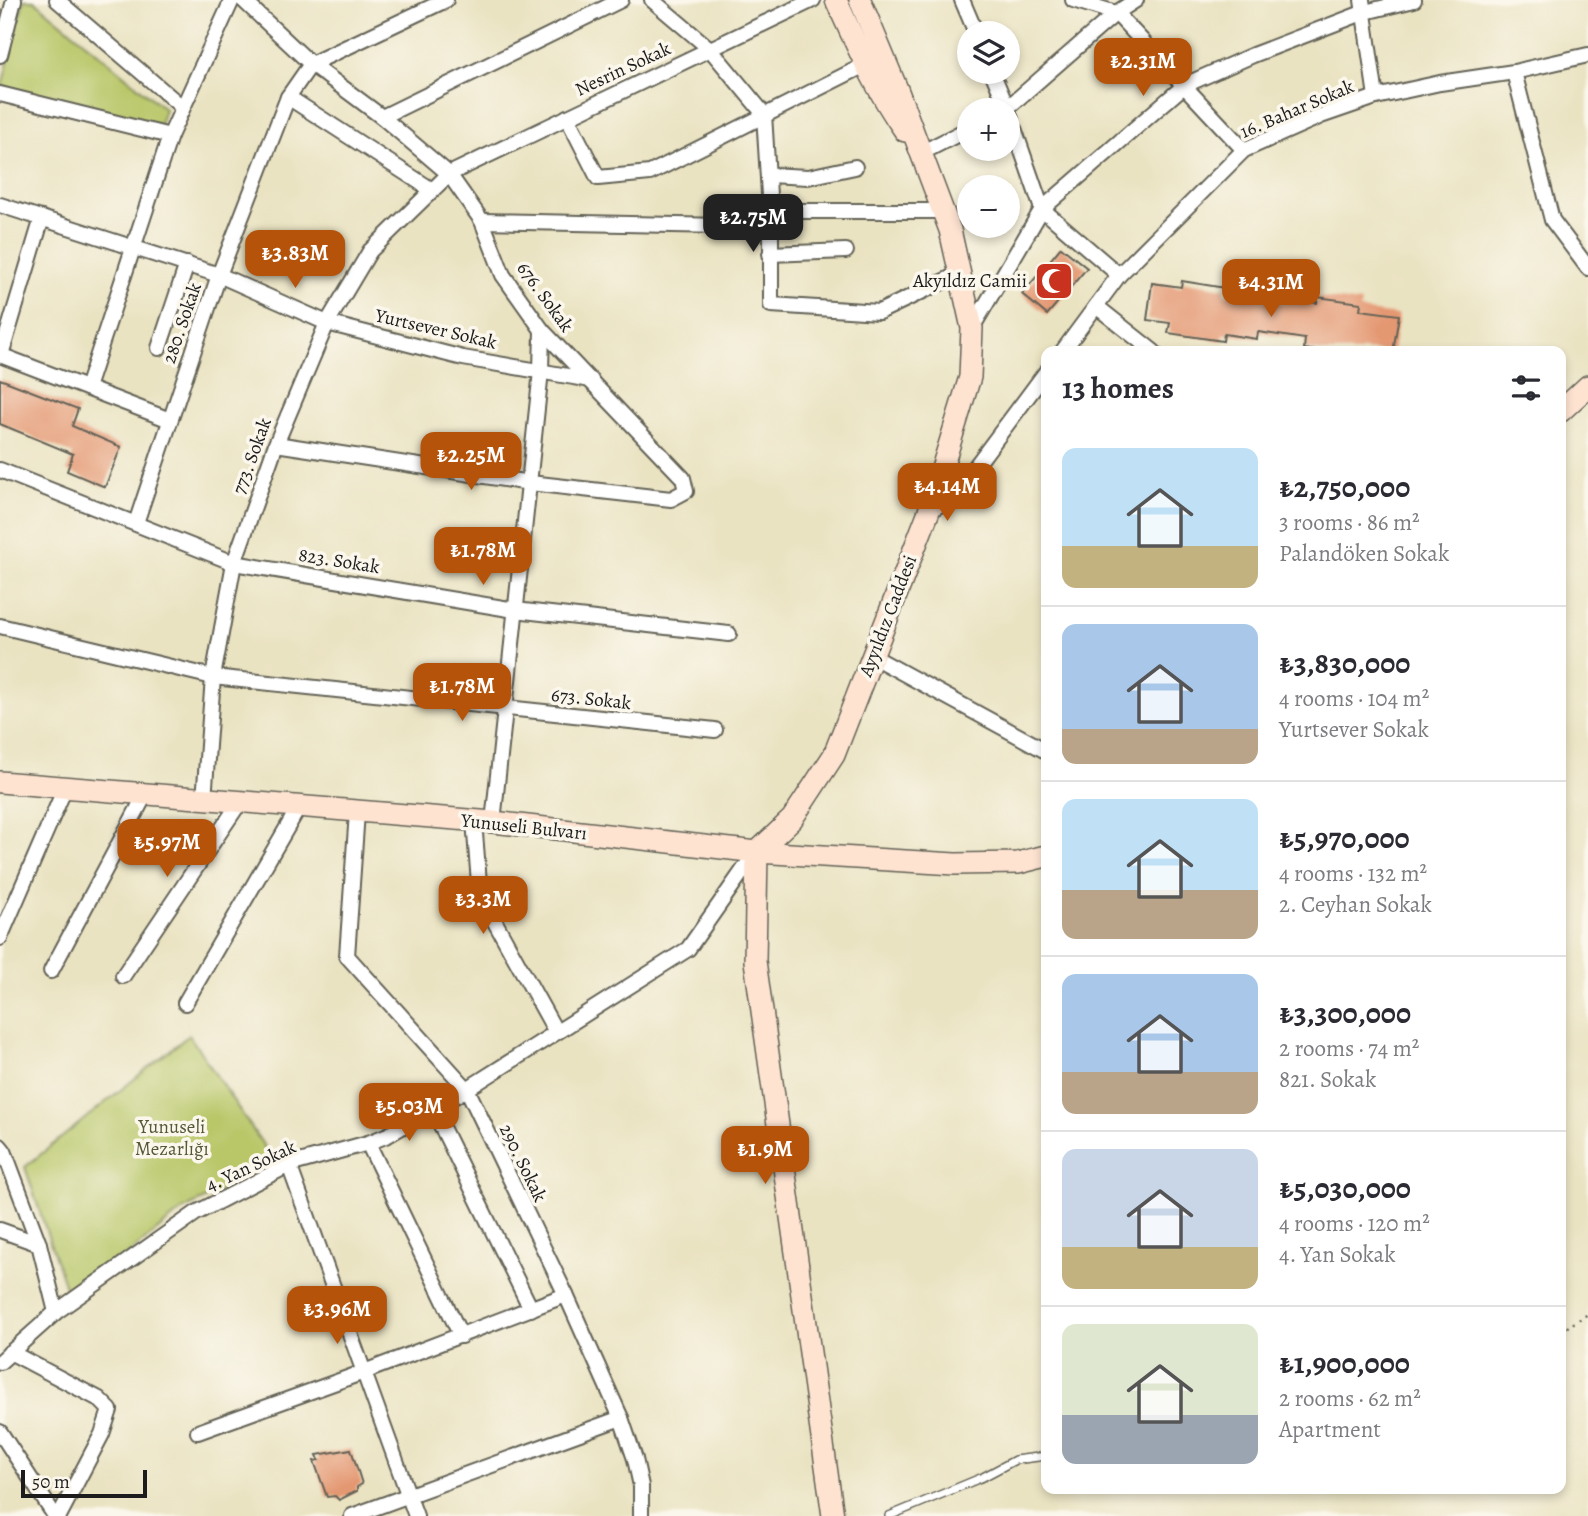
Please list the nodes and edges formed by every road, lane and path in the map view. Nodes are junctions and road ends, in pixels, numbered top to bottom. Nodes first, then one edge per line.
1 (13, 0) edge
2 (57, 0) edge
3 (232, 0) edge
4 (243, 0) edge
5 (446, 0) edge
6 (621, 0) edge
7 (652, 0) edge
8 (813, 0) edge
9 (836, 0) edge
10 (860, 0) edge
11 (962, 0) edge
12 (1073, 0) edge
13 (1136, 0) edge
14 (1414, 0) edge
15 (1363, 6) edge
16 (1116, 13) junction
17 (971, 21) edge
18 (710, 49) junction
19 (0, 55) edge
20 (1588, 55) edge
21 (311, 64) junction
22 (864, 65) junction
23 (1514, 72) junction
24 (1185, 85) junction
25 (0, 94) edge
26 (288, 97) junction
27 (1376, 97) junction
28 (1020, 98) edge
29 (182, 107) junction
30 (764, 114) junction
31 (382, 117) junction
32 (567, 117) junction
33 (957, 135) edge
34 (170, 136) junction
35 (1020, 147) edge
36 (1244, 150) junction
37 (921, 153) junction
38 (855, 167) dead end
39 (449, 174) junction
40 (768, 175) junction
41 (432, 190) junction
42 (0, 205) edge
43 (1042, 209) junction
44 (770, 211) junction
45 (943, 211) junction
46 (41, 218) junction
47 (482, 221) junction
48 (771, 227) junction
49 (134, 247) junction
50 (846, 251) dead end
51 (771, 254) junction
52 (187, 264) junction
53 (1588, 268) edge
54 (961, 273) junction
55 (219, 275) junction
56 (1119, 275) junction
57 (1096, 306) junction
58 (327, 323) junction
59 (972, 328) junction
60 (542, 330) junction
61 (1066, 346) edge
62 (1146, 346) edge
63 (159, 348) dead end
64 (1, 355) edge
65 (541, 371) junction
66 (1041, 379) edge
67 (591, 380) junction
68 (1588, 386) edge
69 (87, 388) junction
70 (1566, 406) edge
71 (170, 421) junction
72 (276, 444) junction
73 (0, 470) edge
74 (530, 483) junction
75 (929, 511) junction
76 (136, 523) junction
77 (234, 564) junction
78 (515, 610) junction
79 (0, 626) edge
80 (729, 634) dead end
81 (872, 656) junction
82 (213, 677) junction
83 (505, 710) junction
84 (715, 730) dead end
85 (1041, 748) edge
86 (0, 782) edge
87 (65, 788) junction
88 (145, 795) junction
89 (204, 800) junction
90 (240, 802) junction
91 (299, 807) junction
92 (357, 812) junction
93 (483, 822) junction
94 (757, 852) junction
95 (1041, 857) edge
96 (0, 938) edge
97 (51, 971) dead end
98 (123, 976) dead end
99 (185, 1003) dead end
100 (556, 1032) junction
101 (467, 1089) junction
102 (433, 1109) junction
103 (368, 1143) junction
104 (0, 1146) edge
105 (289, 1165) junction
106 (0, 1230) edge
107 (39, 1244) junction
108 (566, 1295) junction
109 (531, 1309) junction
110 (56, 1312) junction
111 (1588, 1314) edge
112 (1566, 1328) edge
113 (461, 1336) junction
114 (5, 1357) edge
115 (365, 1372) junction
116 (621, 1418) junction
117 (0, 1432) edge
118 (198, 1432) dead end
119 (1041, 1457) edge
120 (409, 1495) junction
121 (57, 1516) edge
122 (352, 1516) edge
123 (416, 1516) edge
124 (641, 1516) edge
125 (833, 1516) edge
126 (888, 1516) edge

1 - 19 street
2 - 29 street
3 - 29 street
4 - 21 street, 676. Sokak
5 - 21 street
6 - 31 street
7 - 18 street
8 - 18 street, Nesrin Sokak
9 - 22 main road, Ayyıldız Caddesi
10 - 37 main road, Ayyıldız Caddesi
11 - 17 street
12 - 16 street
13 - 16 street
14 - 15 street
15 - 24 street
15 - 27 street
16 - 24 street
16 - 28 street
18 - 30 street
18 - 32 street, Nesrin Sokak
20 - 23 street, 16. Bahar Sokak
21 - 26 street, 280. Sokak
21 - 31 street, 676. Sokak
22 - 30 street
22 - 37 main road, Ayyıldız Caddesi
23 - 27 street, 16. Bahar Sokak
23 - 53 street
24 - 36 street
24 - 43 street
25 - 34 street
26 - 41 street
26 - 55 street, 280. Sokak
27 - 36 street, 16. Bahar Sokak
29 - 34 street
30 - 32 street
30 - 40 street
31 - 39 street, 676. Sokak
32 - 39 street, Nesrin Sokak
33 - 37 street
34 - 49 street
35 - 43 street
36 - 56 street, 16. Bahar Sokak
37 - 45 main road, Ayyıldız Caddesi
38 - 40 street
39 - 41 street, 773. Sokak
39 - 47 street, 676. Sokak
40 - 44 street
41 - 58 street, 773. Sokak
42 - 46 street, Yurtsever Sokak
43 - 56 street
43 - 59 street
44 - 45 street
44 - 48 street
45 - 54 main road, Ayyıldız Caddesi
46 - 49 street, Yurtsever Sokak
46 - 64 street
47 - 48 street
47 - 60 street, 676. Sokak
48 - 51 street
49 - 52 street, Yurtsever Sokak
49 - 69 street
50 - 51 street
51 - 54 street
52 - 55 street, Yurtsever Sokak
52 - 63 street
54 - 59 main road, Ayyıldız Caddesi
55 - 58 street, Yurtsever Sokak
55 - 71 street, 280. Sokak
56 - 57 street, 16. Bahar Sokak
57 - 61 street, 16. Bahar Sokak
57 - 62 street
58 - 65 street, Yurtsever Sokak
58 - 72 street, 773. Sokak
59 - 75 main road, Ayyıldız Caddesi
60 - 65 street
60 - 67 street, 676. Sokak
64 - 69 street
65 - 67 street, Yurtsever Sokak
65 - 74 street
66 - 75 street
67 - 74 street, 676. Sokak
68 - 70 main road
69 - 71 street
71 - 76 street, 280. Sokak
72 - 74 street
72 - 77 street, 773. Sokak
73 - 76 street, 823. Sokak
74 - 78 street
75 - 81 main road, Ayyıldız Caddesi
76 - 77 street, 823. Sokak
77 - 78 street, 823. Sokak
77 - 82 street, 773. Sokak
78 - 80 street, 823. Sokak
78 - 83 street
79 - 82 street, 673. Sokak
81 - 85 street
81 - 94 main road, Ayyıldız Caddesi
82 - 83 street, 673. Sokak
82 - 89 street, 773. Sokak
83 - 84 street, 673. Sokak
83 - 93 street
86 - 87 main road, Yunuseli Bulvarı
87 - 88 main road, Yunuseli Bulvarı
87 - 96 street
88 - 89 main road, Yunuseli Bulvarı
88 - 97 street
89 - 90 main road, Yunuseli Bulvarı
90 - 91 main road, Yunuseli Bulvarı
90 - 98 street
91 - 92 main road, Yunuseli Bulvarı
91 - 99 street
92 - 93 main road, Yunuseli Bulvarı
92 - 101 street, 290. Sokak
93 - 94 main road, Yunuseli Bulvarı
93 - 100 street
94 - 95 main road, Yunuseli Bulvarı
94 - 100 street, 4. Yan Sokak
94 - 125 main road
100 - 101 street, 4. Yan Sokak
101 - 102 street, 4. Yan Sokak
101 - 108 street, 290. Sokak
102 - 103 street, 4. Yan Sokak
102 - 109 street
103 - 105 street, 4. Yan Sokak
103 - 113 street
104 - 107 street
105 - 110 street, 4. Yan Sokak
105 - 115 street
106 - 107 street
107 - 110 street
108 - 109 street
108 - 116 street, 290. Sokak
109 - 113 street
110 - 114 street, 4. Yan Sokak
111 - 112 path
113 - 115 street
114 - 121 street
115 - 118 street
115 - 120 street
116 - 120 street
116 - 124 street, 290. Sokak
117 - 121 street
119 - 126 lane
120 - 122 street
120 - 123 street

